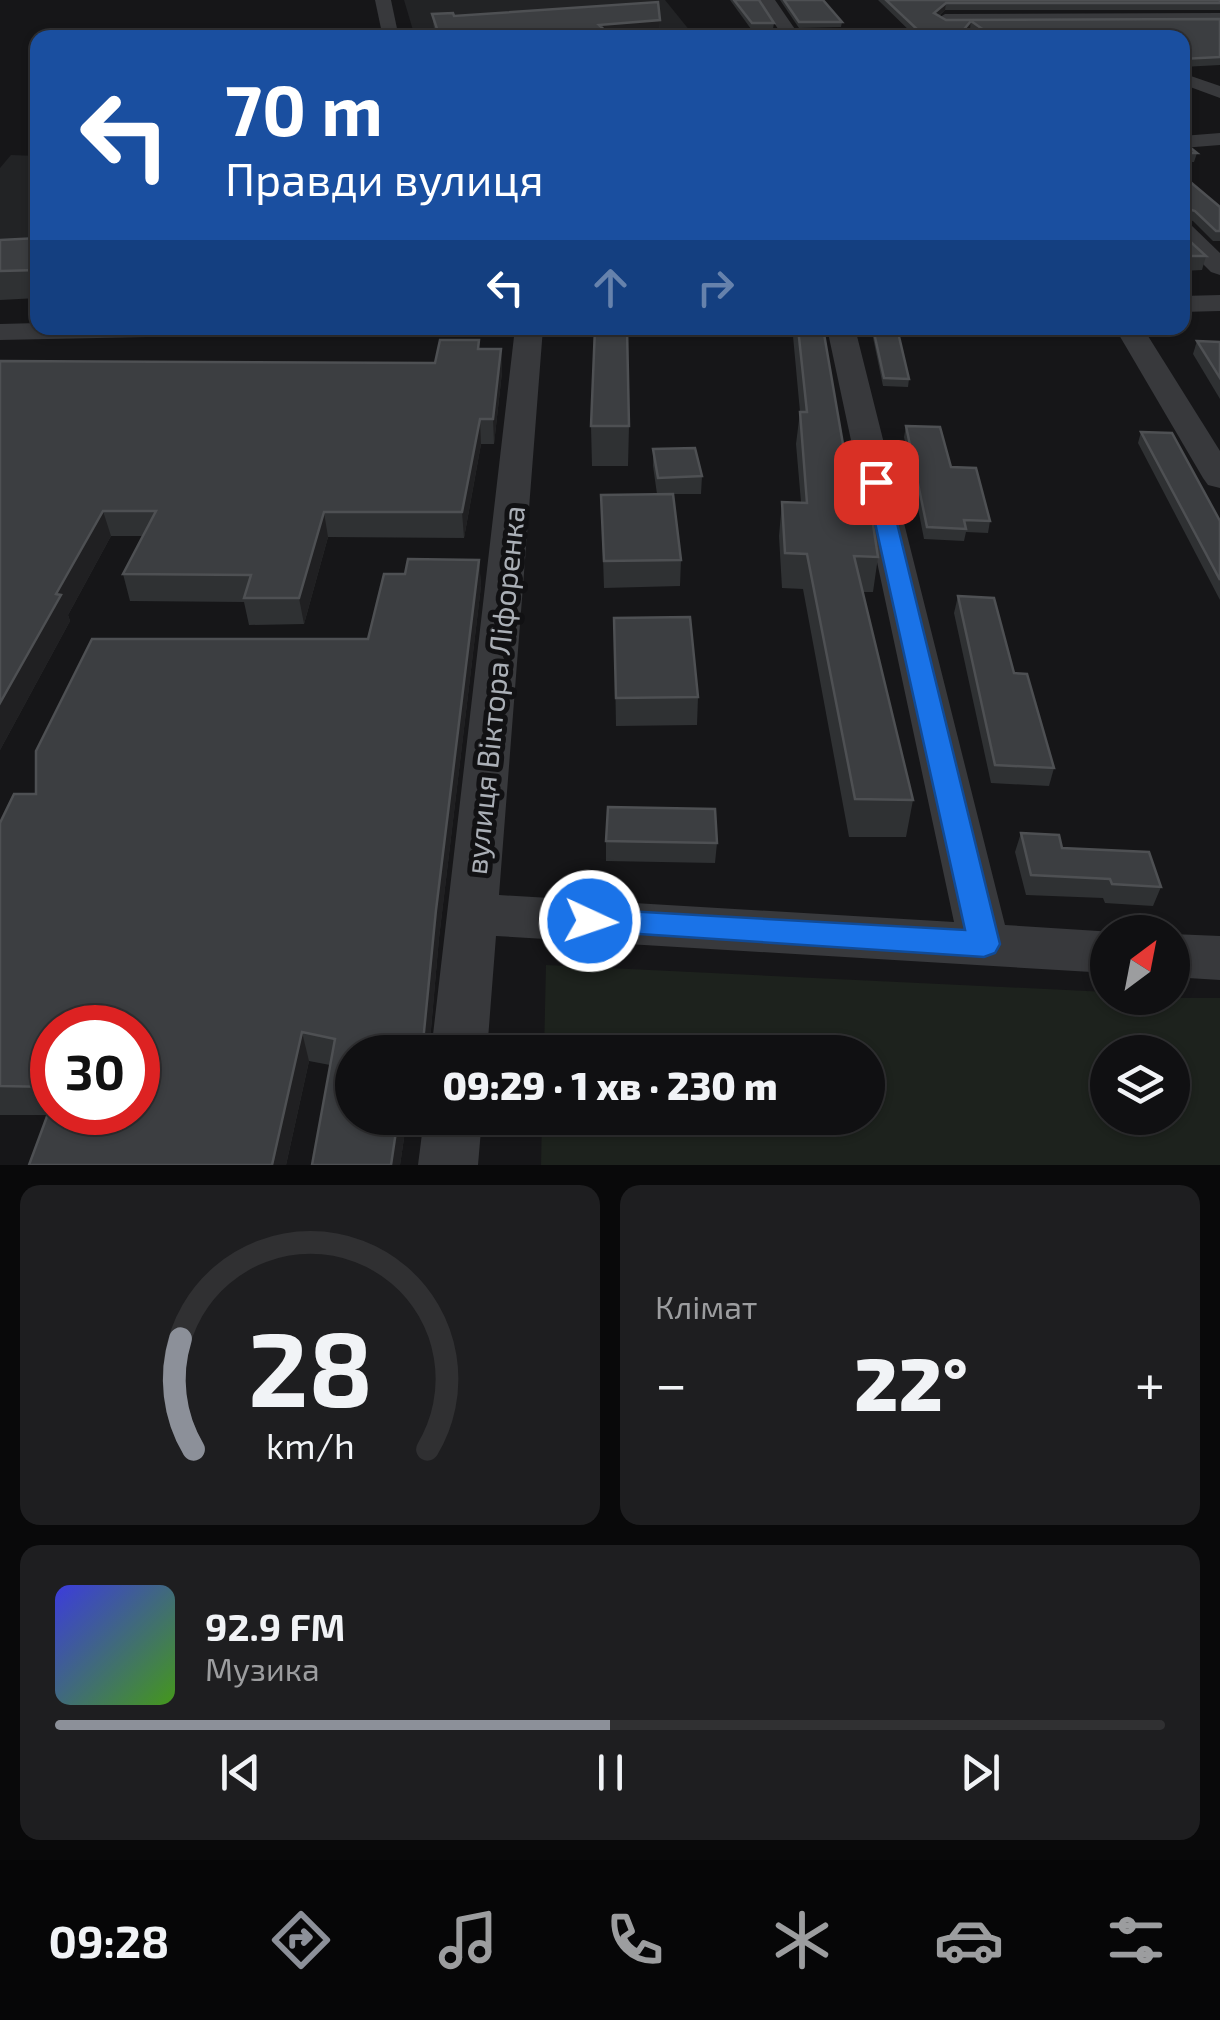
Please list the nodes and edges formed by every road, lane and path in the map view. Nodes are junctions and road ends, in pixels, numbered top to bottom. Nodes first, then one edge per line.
1 (383, 0) edge
2 (767, 0) edge
3 (1062, 16) junction
4 (1220, 18) edge
5 (389, 30) edge
6 (788, 30) edge
7 (959, 30) edge
8 (1088, 30) edge
9 (1220, 70) edge
10 (1190, 74) edge
11 (1190, 79) edge
12 (1220, 92) edge
13 (1220, 139) edge
14 (1190, 141) edge
15 (1190, 237) edge
16 (1220, 267) edge
17 (1220, 303) edge
18 (1190, 304) edge
19 (30, 331) edge
20 (0, 332) edge
21 (528, 335) edge
22 (843, 335) edge
23 (1133, 335) edge
24 (1220, 478) edge
25 (472, 914) junction
26 (984, 944) junction
27 (1090, 951) edge
28 (1190, 956) edge
29 (1220, 958) edge
30 (461, 1035) edge
31 (451, 1135) edge
32 (448, 1165) edge

1 - 5 street
2 - 6 street
3 - 4 street
3 - 7 street
3 - 8 street
9 - 10 street
11 - 12 street
13 - 14 street
15 - 16 street
17 - 18 street
19 - 20 street
21 - 25 street, вулиця Віктора Ліфоренка
22 - 26 street
23 - 24 street
25 - 26 street
25 - 30 street, вулиця Віктора Ліфоренка
26 - 27 street
28 - 29 street
31 - 32 street

